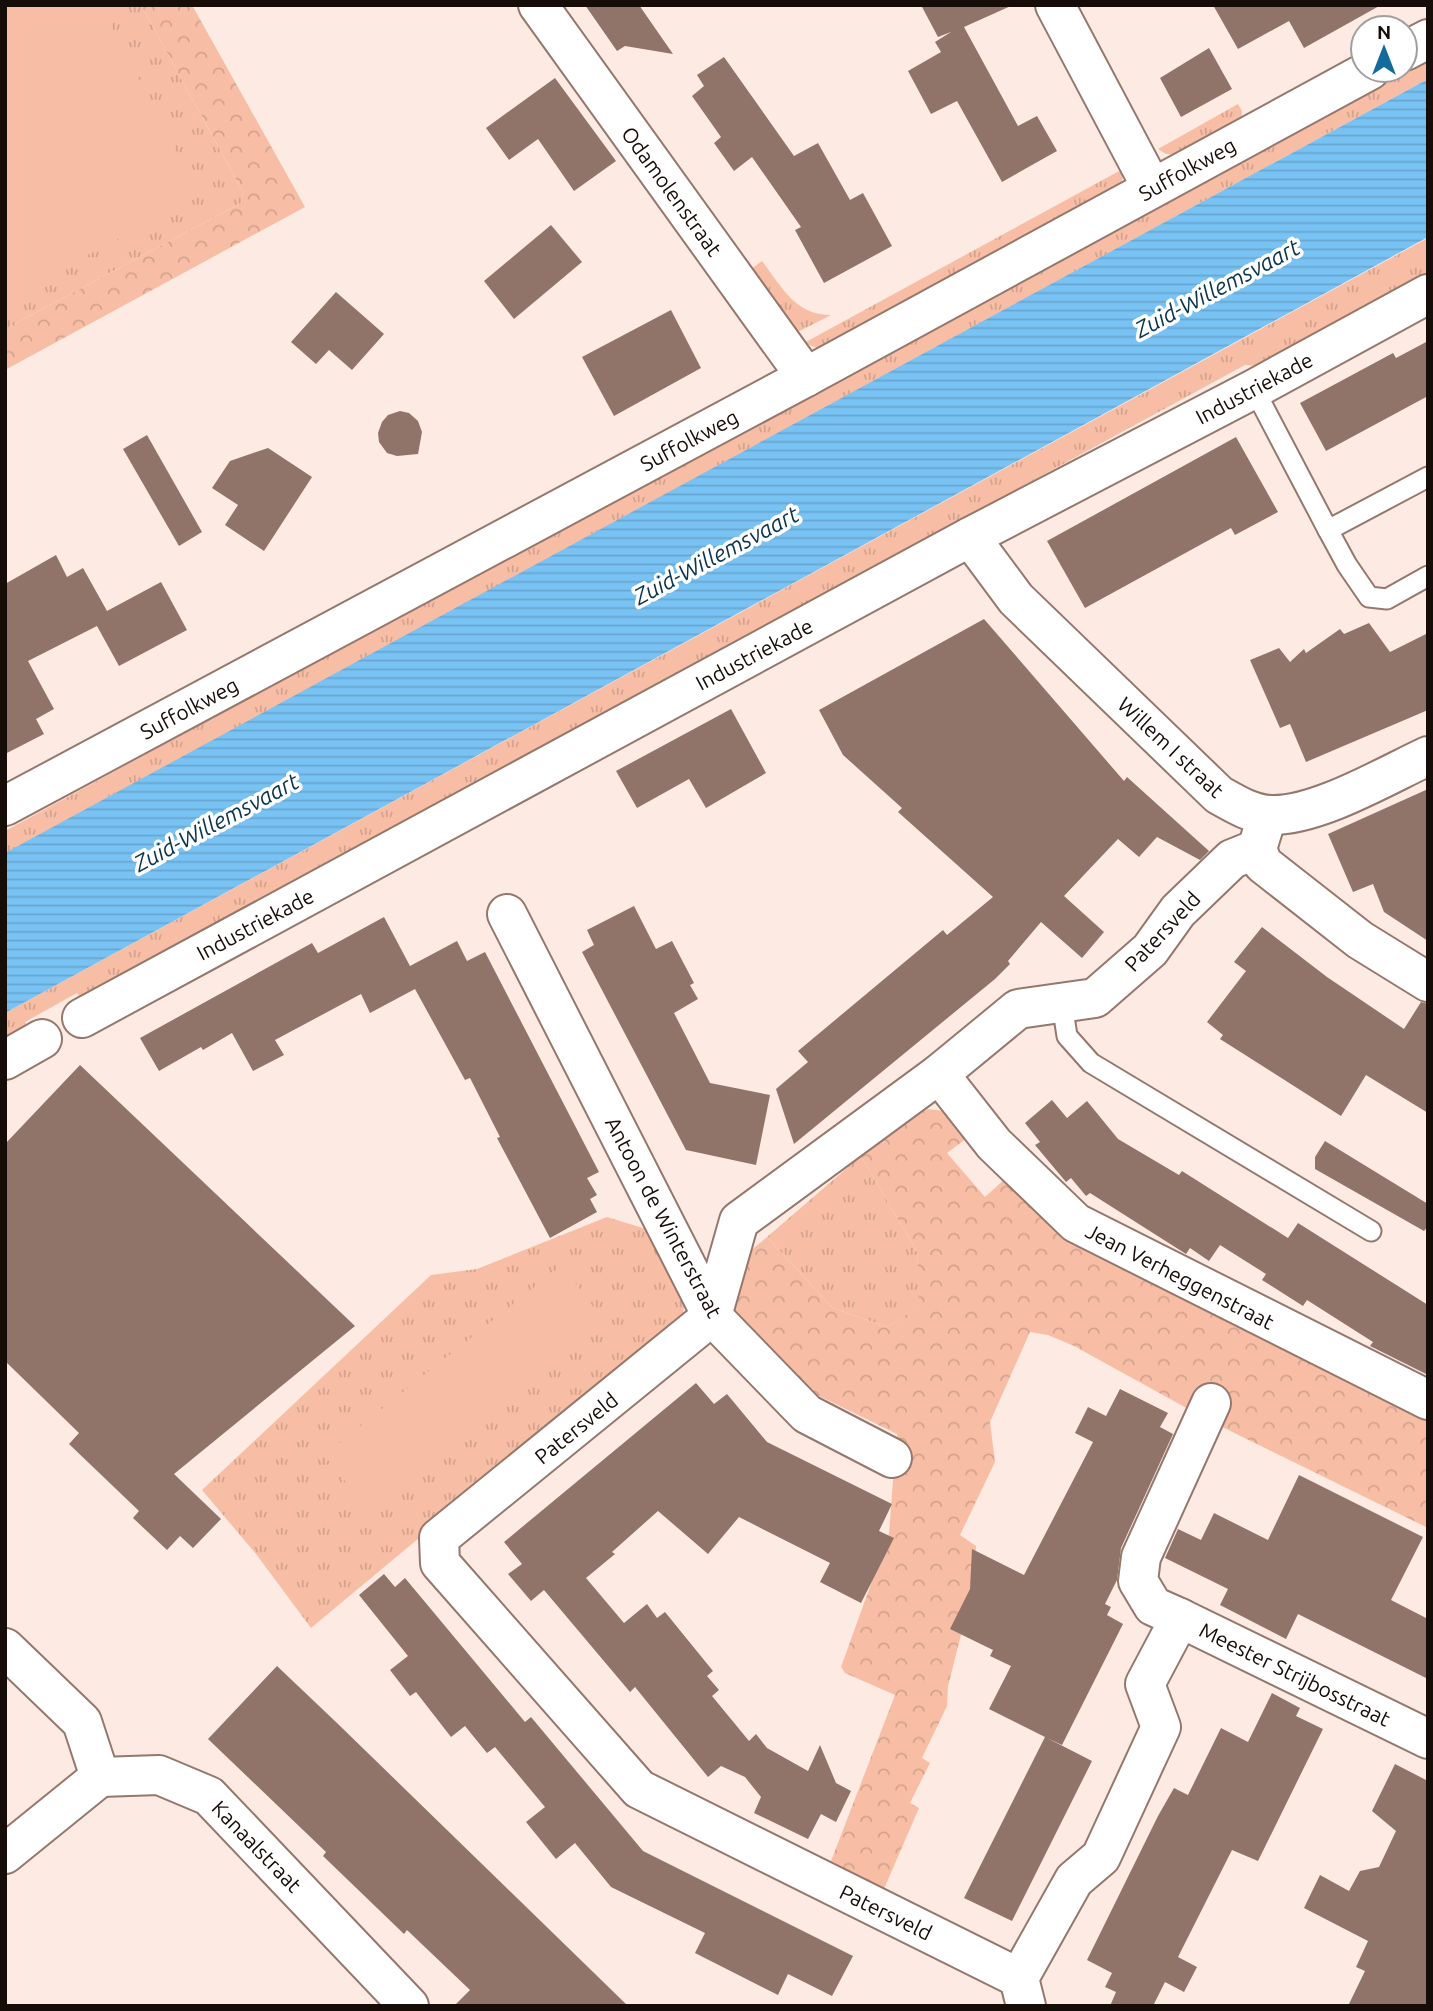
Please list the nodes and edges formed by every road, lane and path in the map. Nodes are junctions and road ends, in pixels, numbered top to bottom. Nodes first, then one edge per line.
1 (538, 5) edge
2 (1055, 5) edge
3 (1349, 81) edge
4 (1152, 188) junction
5 (1428, 294) edge
6 (806, 377) junction
7 (1254, 389) junction
8 (1428, 477) edge
9 (1328, 530) junction
10 (970, 537) junction
11 (1428, 576) edge
12 (1428, 756) edge
13 (5, 807) edge
14 (1262, 832) junction
15 (506, 914) dead end
16 (1428, 982) edge
17 (1062, 1003) junction
18 (82, 1018) dead end
19 (42, 1039) dead end
20 (5, 1060) edge
21 (939, 1074) junction
22 (1371, 1231) dead end
23 (712, 1316) junction
24 (1428, 1400) edge
25 (1211, 1403) dead end
26 (892, 1458) dead end
27 (1180, 1618) junction
28 (5, 1648) edge
29 (1428, 1739) edge
30 (100, 1777) junction
31 (5, 1854) edge
32 (1022, 1992) edge
33 (409, 2006) edge

1 - 6 street, Odamolenstraat
2 - 4 street
3 - 4 street, Suffolkweg
4 - 6 street, Suffolkweg
5 - 7 street, Industriekade
6 - 13 street, Suffolkweg
7 - 9 lane
7 - 10 street, Industriekade
8 - 9 lane
9 - 11 lane
10 - 14 street, Willem I straat
10 - 18 street, Industriekade
12 - 14 street
14 - 16 street
14 - 17 street, Patersveld
15 - 23 street, Antoon de Winterstraat
17 - 21 street, Patersveld
17 - 22 lane
19 - 20 street
21 - 23 street, Patersveld
21 - 24 street, Jean Verheggenstraat
23 - 26 street, Antoon de Winterstraat
23 - 32 street, Patersveld
25 - 27 street
27 - 29 street, Meester Strijbosstraat
27 - 32 street, Meester Strijbosstraat
28 - 30 street
30 - 31 street
30 - 33 street, Kanaalstraat

